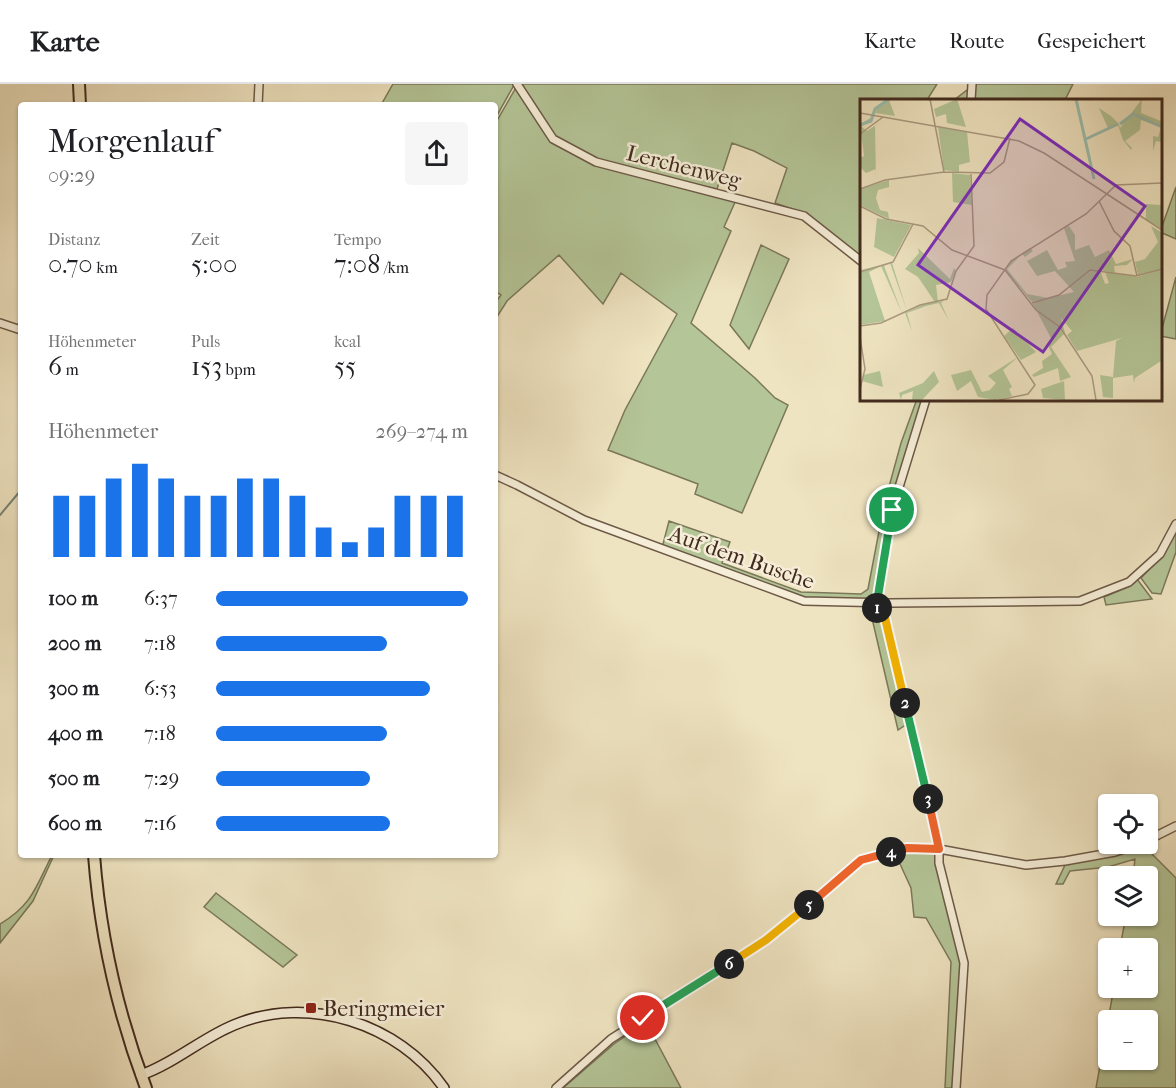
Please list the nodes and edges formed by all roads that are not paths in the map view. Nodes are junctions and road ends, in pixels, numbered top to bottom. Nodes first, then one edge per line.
1 (79, 84) edge
2 (259, 84) edge
3 (517, 84) edge
4 (972, 84) edge
5 (971, 99) edge
6 (80, 102) edge
7 (258, 102) edge
8 (860, 260) edge
9 (0, 323) edge
10 (18, 329) edge
11 (926, 400) edge
12 (498, 476) edge
13 (1176, 524) edge
14 (877, 602) junction
15 (891, 603) junction
16 (885, 618) junction
17 (1176, 826) edge
18 (1158, 835) edge
19 (939, 849) junction
20 (1104, 854) edge
21 (93, 858) edge
22 (141, 1075) junction
23 (146, 1088) edge
24 (444, 1088) edge
25 (556, 1088) edge
26 (956, 1088) edge

1 - 6 main road
2 - 7 street
3 - 8 street, Lerchenweg
4 - 5 street
9 - 10 street
11 - 14 street
12 - 14 street, Auf dem Busche
13 - 15 street, Auf dem Busche
14 - 15 street, Auf dem Busche
14 - 16 street
15 - 16 street
16 - 19 street
17 - 18 street
19 - 20 street
19 - 25 street
19 - 26 street
21 - 22 main road
22 - 23 main road
22 - 24 street

